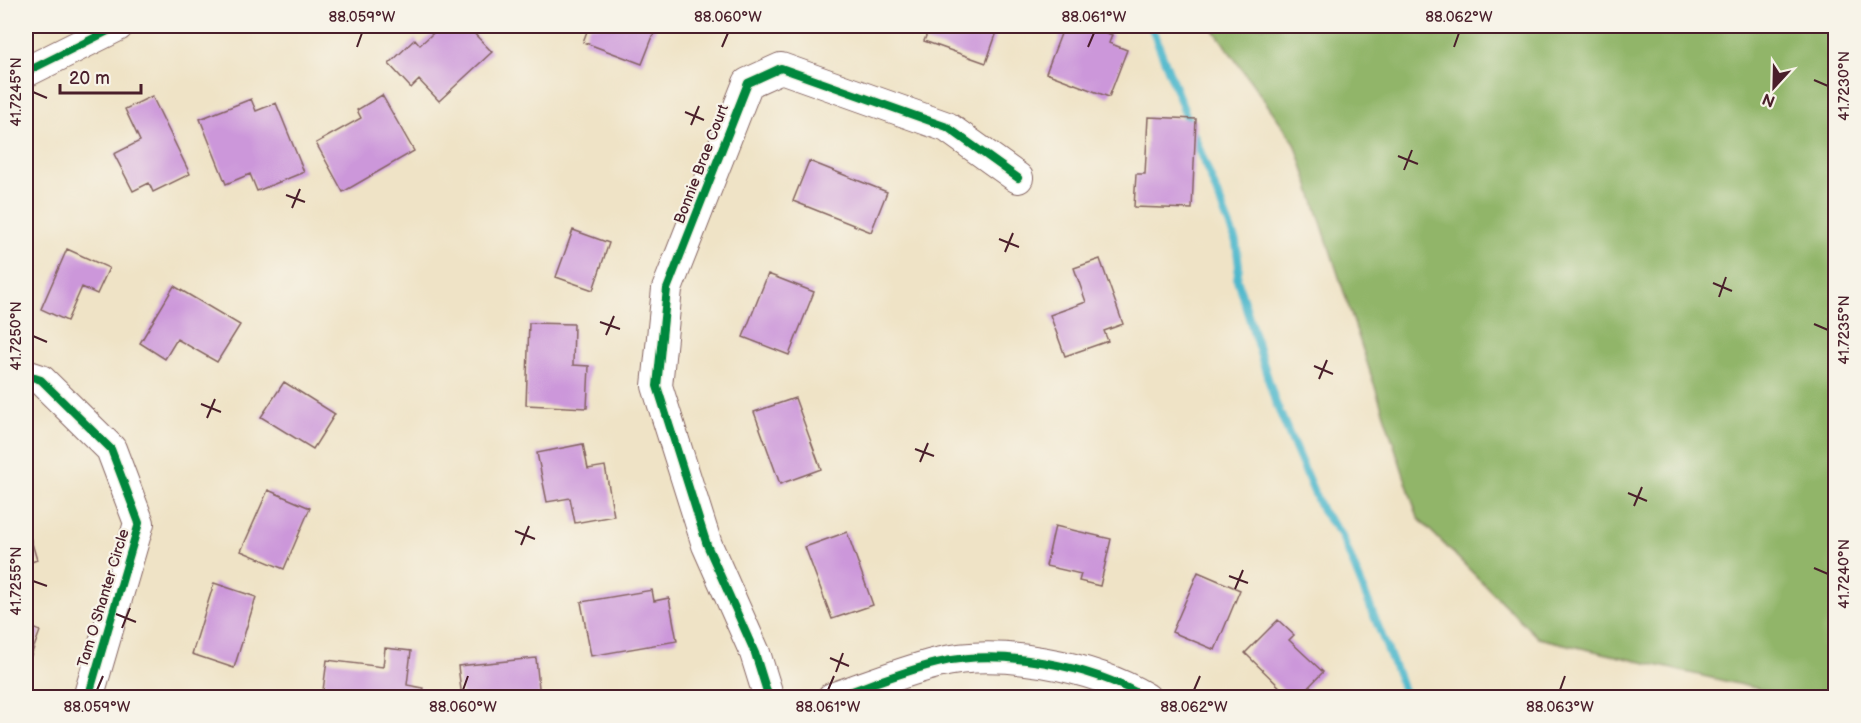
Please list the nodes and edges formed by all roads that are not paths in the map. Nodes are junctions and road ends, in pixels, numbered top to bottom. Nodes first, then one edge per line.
1 (118, 26) edge
2 (26, 72) edge
3 (1018, 178) dead end
4 (26, 375) edge
5 (92, 696) edge
6 (769, 698) edge
7 (832, 698) edge
8 (1146, 698) edge

1 - 2 street
3 - 6 street, Bonnie Brae Court
4 - 5 street, Tam O Shanter Circle
7 - 8 street

